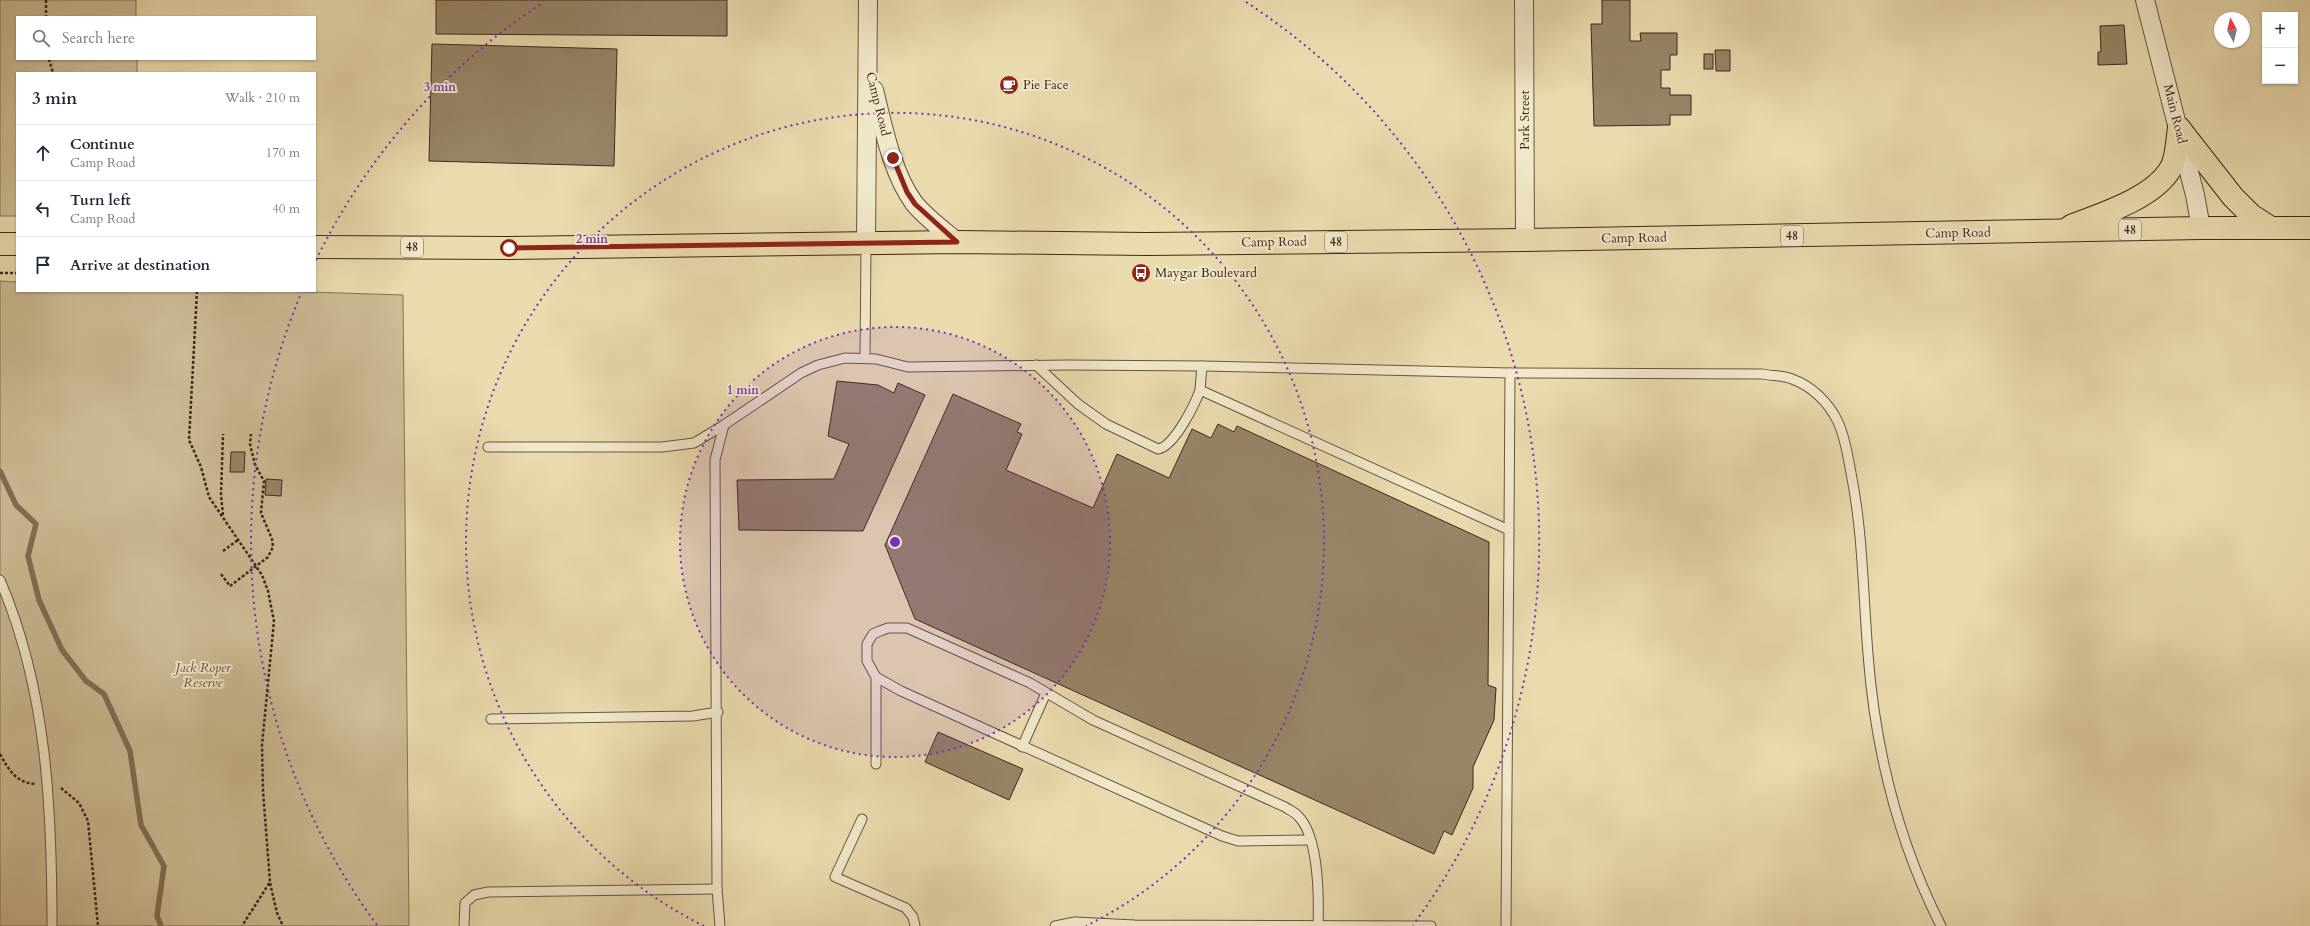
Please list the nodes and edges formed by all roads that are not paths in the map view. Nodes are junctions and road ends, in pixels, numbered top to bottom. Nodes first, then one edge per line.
1 (868, 0) edge
2 (1524, 0) edge
3 (2146, 0) edge
4 (868, 62) junction
5 (2179, 128) junction
6 (2201, 228) junction
7 (2271, 228) junction
8 (2310, 228) edge
9 (2058, 231) junction
10 (1526, 240) junction
11 (957, 242) junction
12 (0, 244) edge
13 (16, 244) edge
14 (866, 244) junction
15 (316, 247) edge
16 (865, 357) junction
17 (1036, 365) junction
18 (1202, 366) junction
19 (1510, 373) junction
20 (1200, 390) junction
21 (724, 425) junction
22 (488, 447) dead end
23 (1509, 530) junction
24 (0, 580) edge
25 (876, 677) junction
26 (1046, 693) junction
27 (718, 712) junction
28 (491, 719) dead end
29 (1022, 747) junction
30 (876, 764) dead end
31 (862, 819) dead end
32 (1310, 840) junction
33 (717, 889) junction
34 (52, 926) edge
35 (464, 926) edge
36 (720, 926) edge
37 (915, 926) edge
38 (1056, 926) edge
39 (1318, 926) edge
40 (1431, 926) edge
41 (1506, 926) edge
42 (1941, 926) edge

1 - 4 street
2 - 10 street, Park Street
3 - 5 street, Main Road
4 - 11 street, Camp Road
4 - 14 street
5 - 6 street, Main Road
5 - 7 main road
5 - 9 main road
6 - 7 main road, Camp Road / 48
6 - 9 main road, Camp Road / 48
7 - 8 main road, Camp Road / 48
9 - 10 main road, Camp Road / 48
10 - 11 main road, Camp Road / 48
11 - 14 main road, Camp Road / 48
12 - 13 main road
14 - 15 main road, Camp Road / 48
14 - 16 lane
16 - 17 lane
16 - 21 lane
17 - 18 lane
17 - 20 lane
18 - 19 lane
18 - 20 lane
19 - 23 lane
19 - 42 lane
20 - 23 lane
21 - 22 lane
21 - 27 lane
23 - 41 lane
24 - 34 lane
25 - 26 lane
25 - 29 lane
25 - 30 lane
26 - 29 lane
26 - 32 lane
27 - 28 lane
27 - 33 lane
29 - 32 lane
31 - 37 lane
32 - 39 lane
33 - 35 lane
33 - 36 lane
38 - 39 lane
39 - 40 lane

